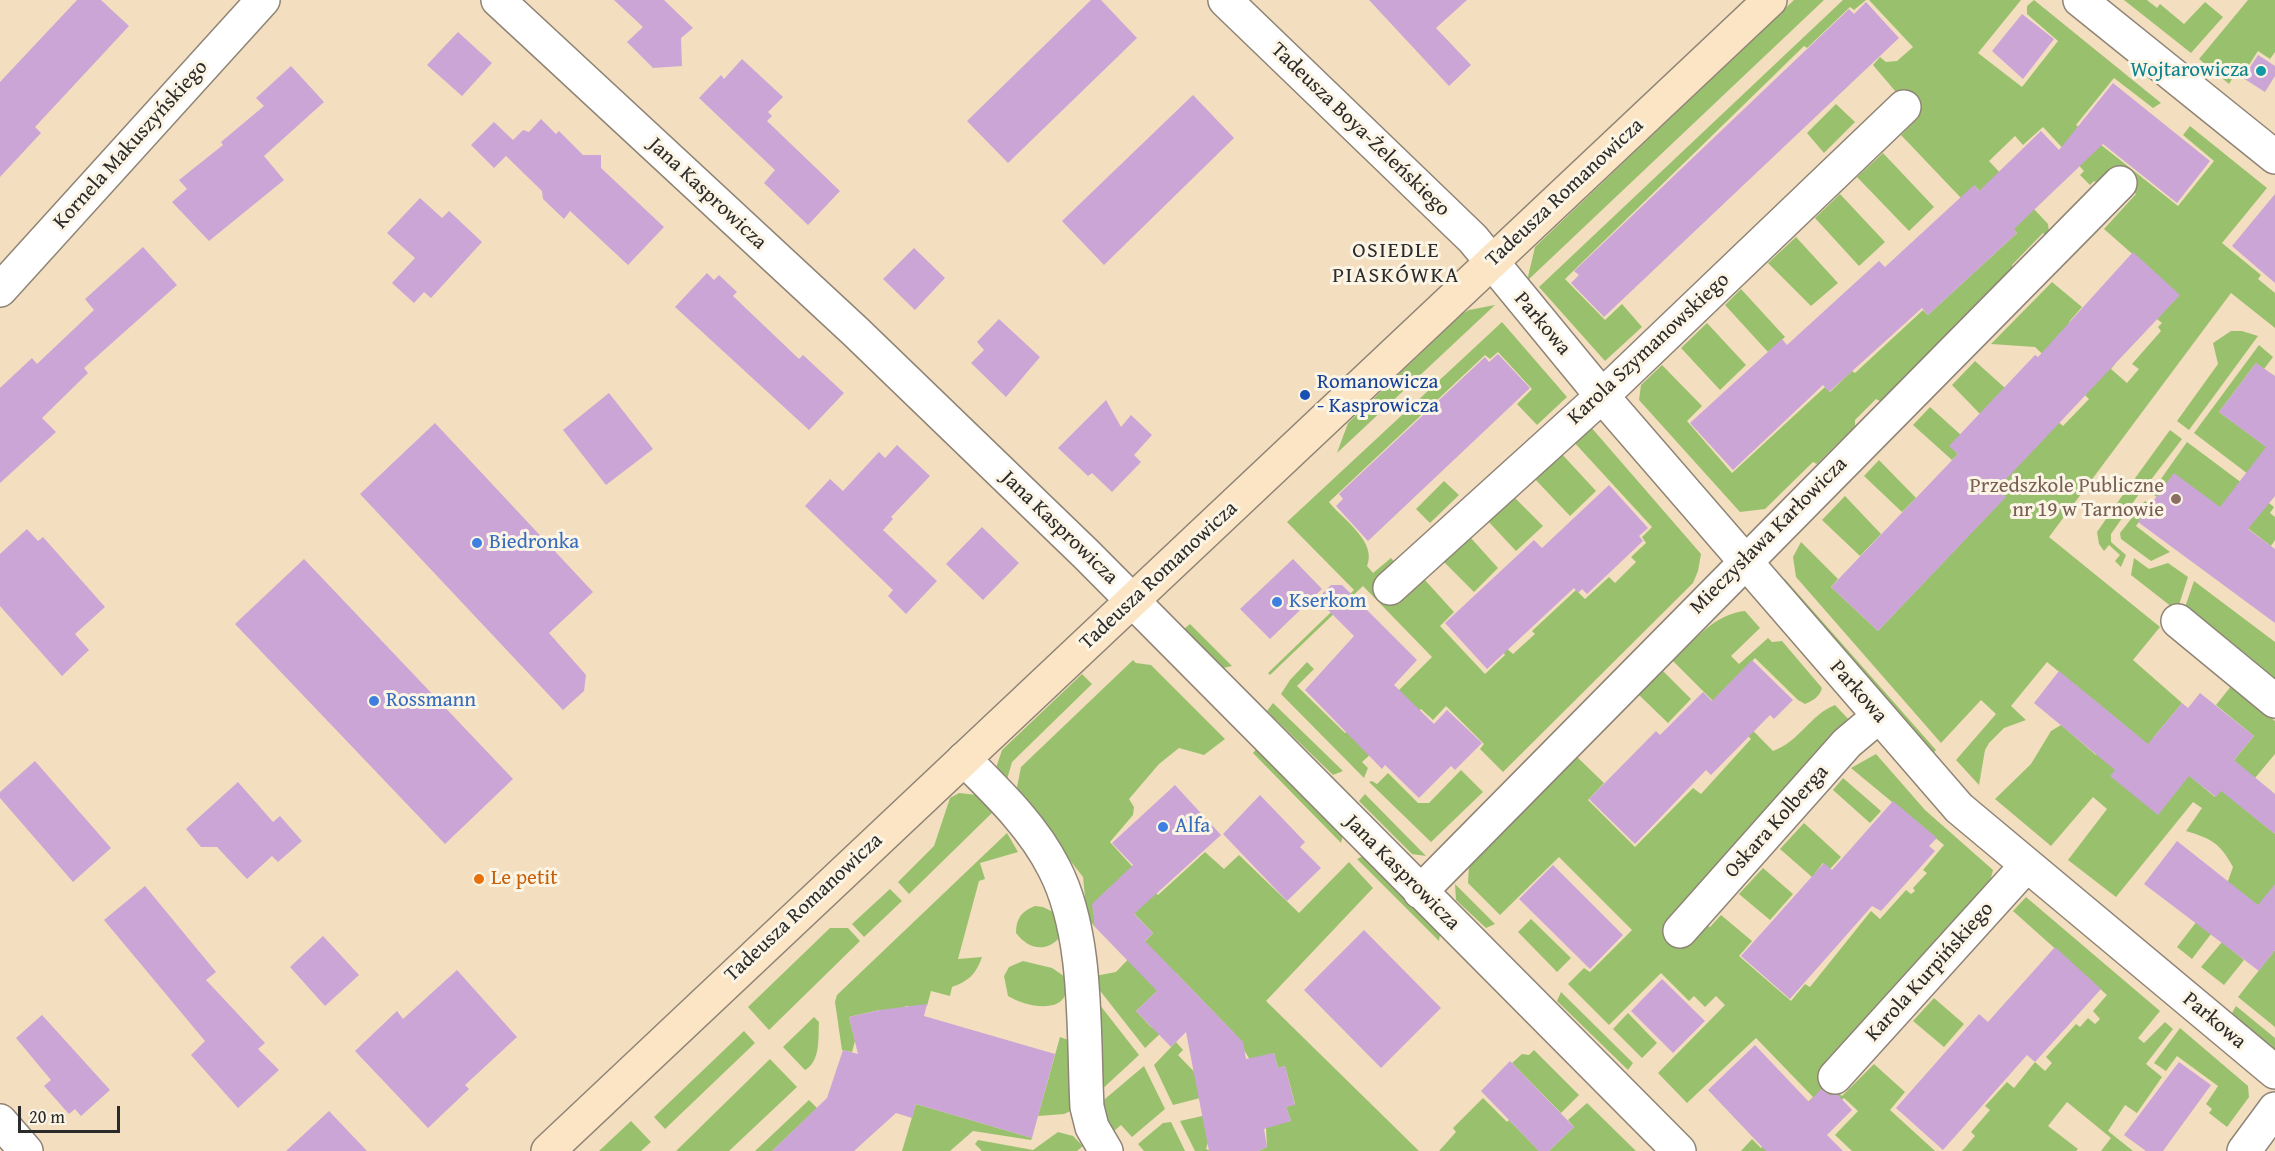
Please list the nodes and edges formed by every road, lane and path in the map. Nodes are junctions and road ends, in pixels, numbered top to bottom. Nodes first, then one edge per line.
1 (263, 0) edge
2 (498, 0) edge
3 (1225, 0) edge
4 (1770, 0) edge
5 (2080, 0) edge
6 (1904, 107) dead end
7 (2275, 157) edge
8 (2120, 183) dead end
9 (1491, 263) junction
10 (0, 290) edge
11 (1602, 396) junction
12 (1744, 561) junction
13 (1390, 588) dead end
14 (1133, 600) junction
15 (2178, 621) dead end
16 (2275, 701) edge
17 (1879, 716) junction
18 (964, 759) junction
19 (2026, 866) junction
20 (1420, 892) junction
21 (1680, 931) dead end
22 (2275, 1072) edge
23 (1835, 1077) dead end
24 (2275, 1109) edge
25 (0, 1121) edge
26 (26, 1151) edge
27 (548, 1151) edge
28 (1106, 1151) edge
29 (1679, 1151) edge
30 (2244, 1151) edge

1 - 10 street, Kornela Makuszyńskiego
2 - 14 street, Jana Kasprowicza
3 - 9 street, Tadeusza Boya-Żeleńskiego
4 - 9 street, Tadeusza Romanowicza
5 - 7 street
6 - 11 street, Karola Szymanowskiego
8 - 12 street, Mieczysława Karłowicza
9 - 11 street, Parkowa
9 - 14 street, Tadeusza Romanowicza
11 - 12 street, Parkowa
11 - 13 street, Karola Szymanowskiego
12 - 17 street, Parkowa
12 - 20 street, Mieczysława Karłowicza
14 - 18 street, Tadeusza Romanowicza
14 - 20 street, Jana Kasprowicza
15 - 16 street
17 - 19 street, Parkowa
17 - 21 street, Oskara Kolberga
18 - 27 street, Tadeusza Romanowicza
18 - 28 street
19 - 22 street, Parkowa
19 - 23 street, Karola Kurpińskiego
20 - 29 street, Jana Kasprowicza
24 - 30 street
25 - 26 street

